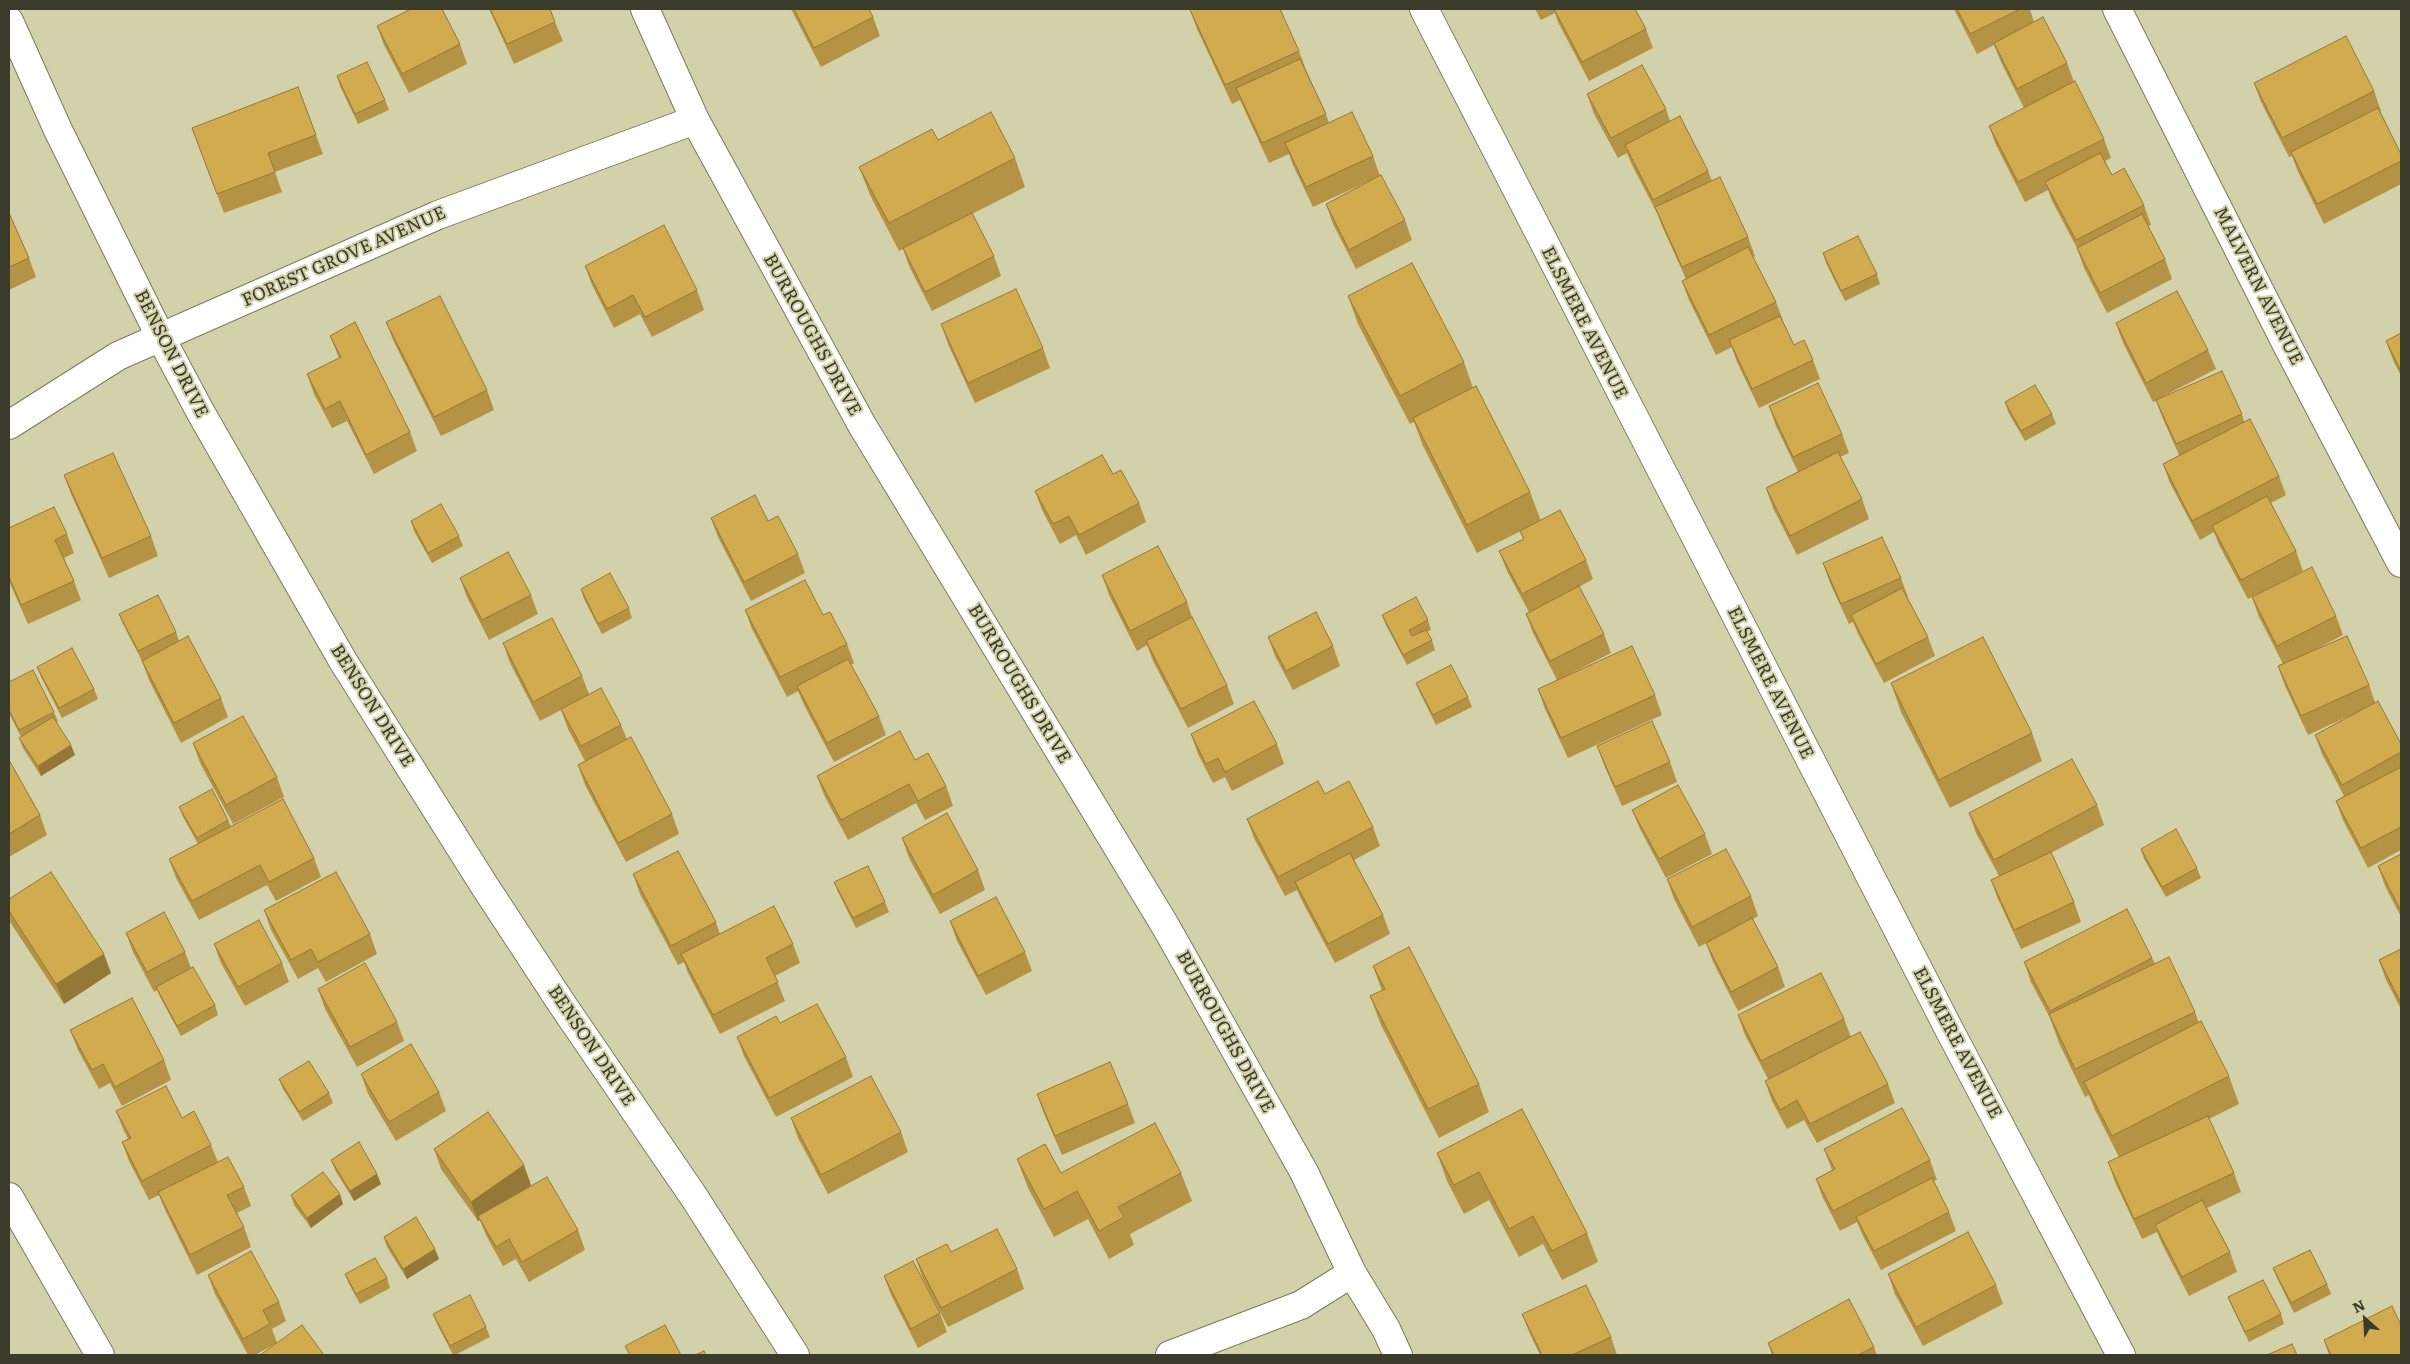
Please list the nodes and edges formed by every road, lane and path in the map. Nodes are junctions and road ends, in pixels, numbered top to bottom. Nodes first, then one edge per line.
1 (645, 9) edge
2 (1424, 9) edge
3 (2117, 9) edge
4 (9, 21) edge
5 (695, 120) junction
6 (161, 338) junction
7 (9, 425) edge
8 (2401, 563) edge
9 (9, 1197) edge
10 (1352, 1273) junction
11 (100, 1355) edge
12 (795, 1355) edge
13 (1170, 1355) edge
14 (1398, 1355) edge
15 (2121, 1355) edge

1 - 5 street, BURROUGHS DRIVE
2 - 15 street, ELSMERE AVENUE
3 - 8 street, MALVERN AVENUE
4 - 6 street, BENSON DRIVE
5 - 6 street, FOREST GROVE AVENUE
5 - 10 street, BURROUGHS DRIVE
6 - 7 street, FOREST GROVE AVENUE
6 - 12 street, BENSON DRIVE
9 - 11 street
10 - 13 street
10 - 14 street, BURROUGHS DRIVE

